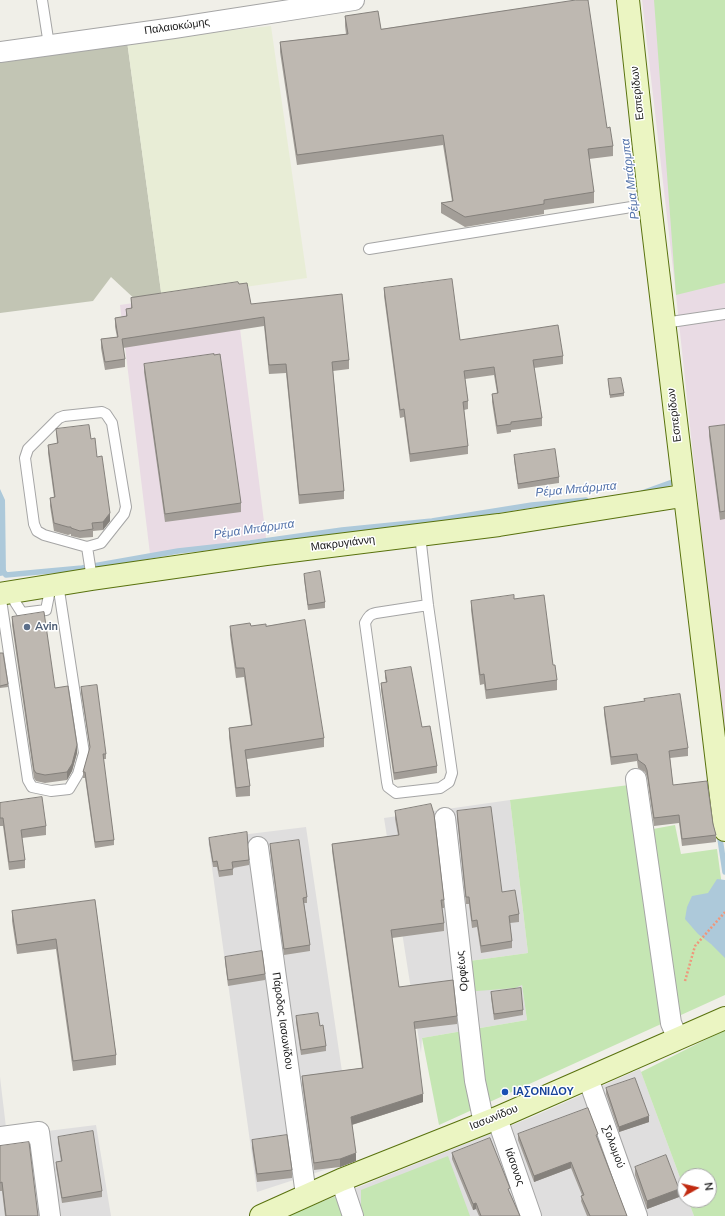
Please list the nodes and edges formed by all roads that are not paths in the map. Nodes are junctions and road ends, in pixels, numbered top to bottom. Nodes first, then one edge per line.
1 (42, 0) edge
2 (354, 0) edge
3 (628, 0) edge
4 (304, 4) edge
5 (49, 45) junction
6 (0, 52) edge
7 (650, 204) junction
8 (369, 250) dead end
9 (725, 314) edge
10 (664, 323) junction
11 (686, 500) junction
12 (420, 535) junction
13 (87, 547) junction
14 (92, 579) junction
15 (54, 585) junction
16 (5, 596) edge
17 (428, 605) junction
18 (636, 779) dead end
19 (445, 818) dead end
20 (725, 830) edge
21 (258, 846) dead end
22 (725, 1018) edge
23 (678, 1039) junction
24 (588, 1078) junction
25 (490, 1120) junction
26 (0, 1137) edge
27 (341, 1180) junction
28 (306, 1195) junction
29 (50, 1216) edge
30 (261, 1216) edge
31 (353, 1216) edge
32 (531, 1216) edge
33 (637, 1216) edge

1 - 5 lane
2 - 4 street, Παλαιοκώμης
3 - 7 street, Εσπερίδων
4 - 5 street, Παλαιοκώμης
5 - 6 street, Παλαιοκώμης
7 - 8 lane
7 - 10 street, Εσπερίδων
9 - 10 lane
10 - 11 street, Εσπερίδων
11 - 12 street, Μακρυγιάννη
11 - 20 street, Εσπερίδων
12 - 14 street, Μακρυγιάννη
12 - 17 lane
13 - 13 lane
13 - 14 lane
14 - 15 street, Μακρυγιάννη
15 - 16 street, Μακρυγιάννη
15 - 16 lane
17 - 17 lane
18 - 23 street
19 - 25 street, Ορφέως
21 - 28 street, Πάροδος Ιασωνίδου
22 - 23 street, Ιασωνίδου
23 - 24 street, Ιασωνίδου
24 - 25 street, Ιασωνίδου
24 - 33 street, Σολωμού
25 - 27 street, Ιασωνίδου
25 - 32 street, Ιάσονος
26 - 29 street
27 - 28 street, Ιασωνίδου
27 - 31 street
28 - 30 street, Ιασωνίδου

